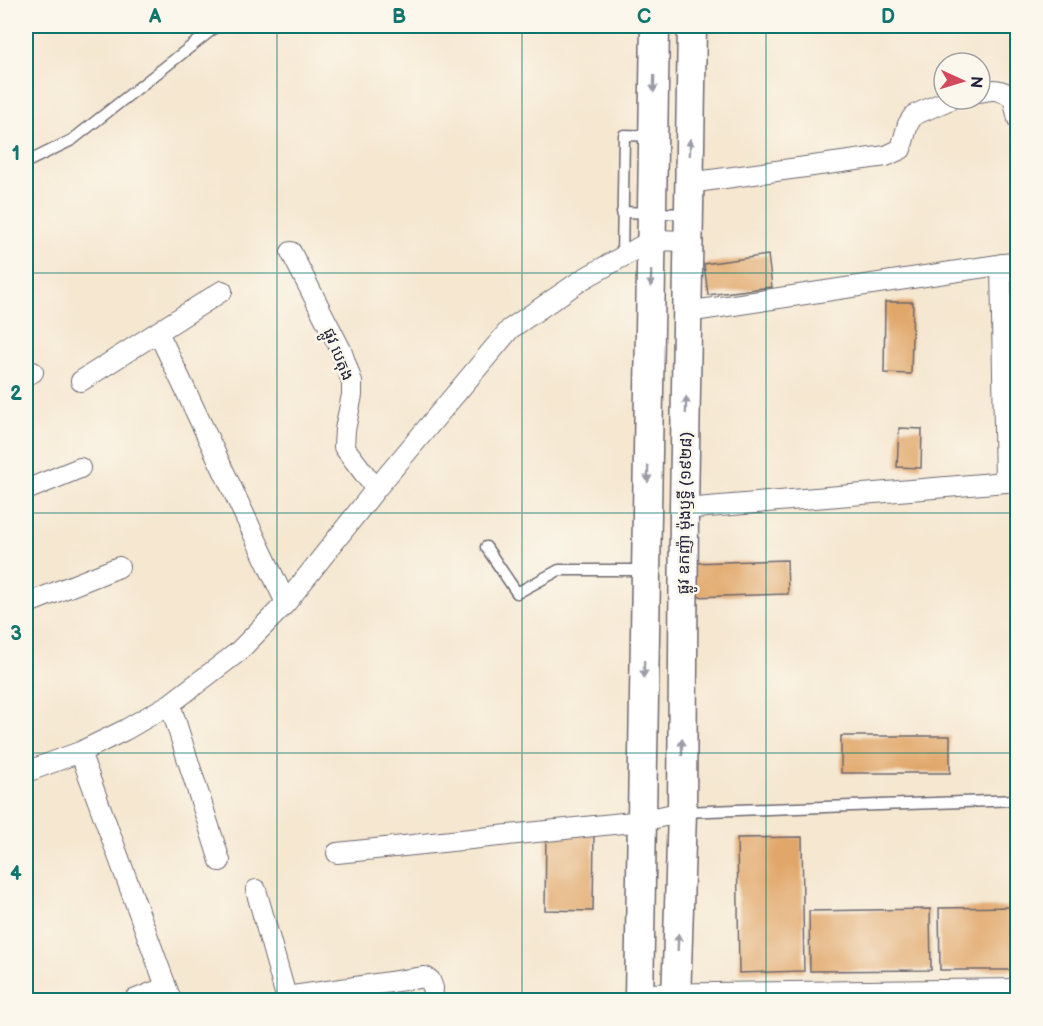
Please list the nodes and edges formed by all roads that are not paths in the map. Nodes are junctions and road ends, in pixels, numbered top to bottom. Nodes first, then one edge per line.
1 (217, 26) edge
2 (655, 26) edge
3 (692, 26) edge
4 (992, 89) edge
5 (932, 107) edge
6 (1017, 119) edge
7 (654, 136) junction
8 (26, 160) edge
9 (689, 183) junction
10 (622, 212) junction
11 (652, 226) junction
12 (688, 228) junction
13 (291, 252) dead end
14 (622, 257) junction
15 (1009, 263) edge
16 (222, 291) dead end
17 (687, 312) junction
18 (158, 332) junction
19 (81, 381) dead end
20 (80, 468) dead end
21 (1011, 481) edge
22 (376, 489) junction
23 (26, 490) edge
24 (684, 509) junction
25 (486, 547) dead end
26 (119, 567) dead end
27 (646, 570) junction
28 (285, 603) junction
29 (26, 604) edge
30 (170, 704) junction
31 (80, 752) junction
32 (26, 772) edge
33 (1017, 801) edge
34 (682, 812) junction
35 (642, 821) junction
36 (337, 853) dead end
37 (220, 861) dead end
38 (256, 890) dead end
39 (1017, 989) edge
40 (169, 994) edge
41 (639, 997) edge
42 (676, 997) edge
43 (286, 999) edge
44 (134, 1000) edge
45 (432, 1000) edge

1 - 8 lane
2 -> 7 main road
9 -> 3 main road, ផ្លូវ ឧកញ៉ា ម៉ុងឫទ្ធី (១៩២៨)
4 - 6 street
5 - 9 street
7 - 10 lane
7 - 11 main road
9 - 12 main road, ផ្លូវ ឧកញ៉ា ម៉ុងឫទ្ធី (១៩២៨)
10 - 11 lane
10 - 14 lane
11 - 12 street
11 - 12 lane
11 - 14 street
11 -> 27 main road
12 - 17 main road, ផ្លូវ ឧកញ៉ា ម៉ុងឫទ្ធី (១៩២៨)
13 - 22 street, ផ្លូវ បេតុង
14 - 22 street
15 - 17 street
15 - 21 street
16 - 18 street
24 -> 17 main road, ផ្លូវ ឧកញ៉ា ម៉ុងឫទ្ធី (១៩២៨)
18 - 19 street
18 - 28 street
20 - 23 street
21 - 24 street
22 - 28 street
34 -> 24 main road, ផ្លូវ ឧកញ៉ា ម៉ុងឫទ្ធី (១៩២៨)
25 - 27 lane
26 - 29 street
27 -> 35 main road
28 - 30 street
30 - 31 street
30 - 37 street
31 - 32 street
31 - 40 street
33 - 34 lane
34 - 35 street
42 -> 34 main road, ផ្លូវ ឧកញ៉ា ម៉ុងឫទ្ធី (១៩២៨)
35 - 36 street
35 - 41 main road
38 - 43 street
39 - 42 street
40 - 44 street
41 - 42 street
43 - 45 street

